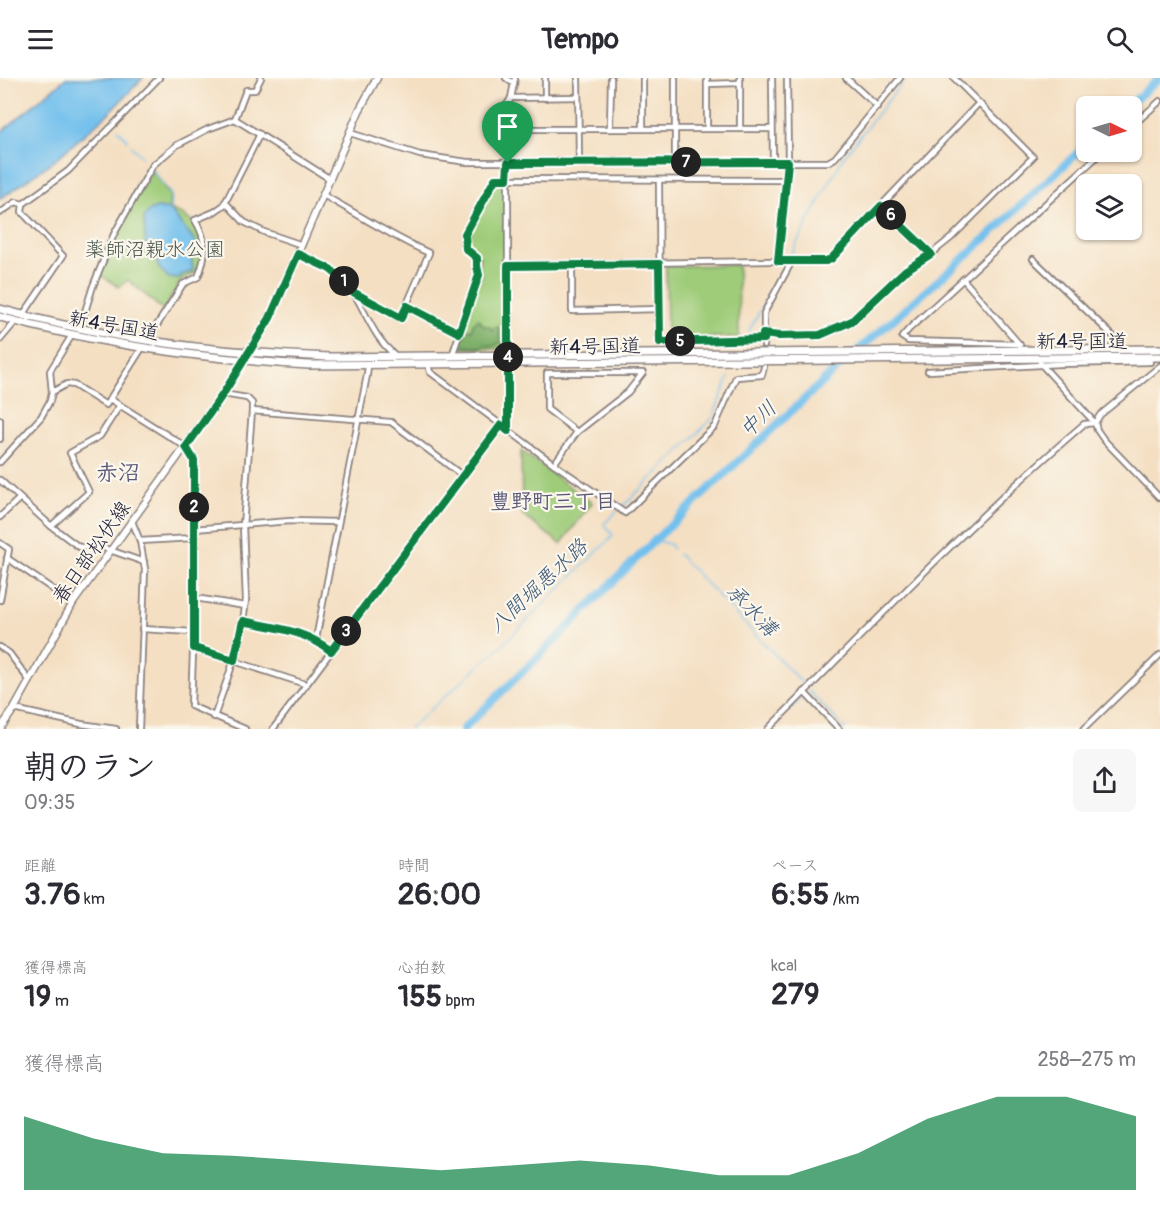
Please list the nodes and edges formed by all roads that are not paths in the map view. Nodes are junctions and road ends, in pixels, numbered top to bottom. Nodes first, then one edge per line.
1 (159, 78) edge
2 (261, 78) edge
3 (377, 78) edge
4 (506, 78) edge
5 (545, 78) edge
6 (578, 78) edge
7 (611, 78) edge
8 (643, 78) edge
9 (675, 78) edge
10 (772, 78) edge
11 (788, 78) edge
12 (846, 78) edge
13 (900, 78) edge
14 (954, 78) edge
15 (740, 80) edge
16 (514, 81) edge
17 (707, 81) edge
18 (511, 98) junction
19 (544, 98) junction
20 (578, 98) junction
21 (1160, 101) edge
22 (979, 103) junction
23 (878, 107) junction
24 (1142, 117) edge
25 (235, 119) junction
26 (643, 128) junction
27 (675, 128) junction
28 (707, 128) junction
29 (740, 128) junction
30 (579, 129) junction
31 (610, 129) junction
32 (772, 129) junction
33 (350, 133) junction
34 (260, 134) junction
35 (675, 162) junction
36 (773, 162) junction
37 (788, 162) junction
38 (1091, 162) edge
39 (508, 163) junction
40 (579, 163) junction
41 (330, 179) junction
42 (507, 179) junction
43 (659, 180) junction
44 (786, 180) junction
45 (323, 195) junction
46 (225, 202) junction
47 (23, 204) junction
48 (881, 206) junction
49 (0, 213) edge
50 (302, 244) junction
51 (298, 254) junction
52 (931, 254) junction
53 (1033, 259) dead end
54 (781, 261) junction
55 (791, 261) junction
56 (659, 264) junction
57 (573, 265) junction
58 (508, 266) junction
59 (963, 279) junction
60 (353, 292) junction
61 (407, 306) junction
62 (0, 309) edge
63 (660, 309) junction
64 (23, 315) junction
65 (0, 316) edge
66 (16, 321) junction
67 (77, 328) junction
68 (459, 333) junction
69 (72, 335) junction
70 (764, 336) junction
71 (0, 340) edge
72 (147, 341) junction
73 (1019, 344) junction
74 (764, 346) dead end
75 (142, 348) junction
76 (1160, 349) edge
77 (1117, 350) junction
78 (1025, 351) junction
79 (249, 352) junction
80 (452, 356) junction
81 (508, 356) junction
82 (397, 357) junction
83 (1160, 357) edge
84 (244, 360) junction
85 (1040, 361) junction
86 (1150, 362) dead end
87 (938, 363) tunnel mouth
88 (508, 364) junction
89 (368, 365) junction
90 (428, 365) junction
91 (1160, 366) edge
92 (764, 367) dead end
93 (938, 370) junction
94 (928, 371) dead end
95 (52, 392) junction
96 (223, 394) junction
97 (110, 399) junction
98 (120, 405) junction
99 (252, 411) junction
100 (358, 419) junction
101 (0, 420) edge
102 (1095, 423) junction
103 (501, 425) junction
104 (508, 431) junction
105 (577, 432) junction
106 (0, 439) edge
107 (186, 447) junction
108 (0, 462) edge
109 (554, 464) junction
110 (462, 476) junction
111 (0, 480) edge
112 (1160, 498) edge
113 (19, 499) junction
114 (0, 517) edge
115 (132, 521) junction
116 (338, 522) junction
117 (51, 526) junction
118 (243, 526) junction
119 (194, 529) junction
120 (193, 538) junction
121 (140, 541) junction
122 (0, 543) edge
123 (110, 552) junction
124 (7, 558) junction
125 (144, 562) junction
126 (195, 598) junction
127 (0, 600) edge
128 (73, 603) junction
129 (245, 606) junction
130 (243, 621) junction
131 (142, 629) junction
132 (193, 632) junction
133 (316, 639) junction
134 (0, 647) edge
135 (194, 648) junction
136 (331, 651) junction
137 (1160, 655) edge
138 (234, 660) junction
139 (29, 680) junction
140 (305, 684) junction
141 (804, 692) junction
142 (14, 709) junction
143 (214, 717) junction
144 (0, 728) edge
145 (117, 729) edge
146 (139, 729) edge
147 (245, 729) edge
148 (273, 729) edge
149 (768, 729) edge
150 (839, 729) edge
151 (1084, 729) edge

1 - 47 street
2 - 25 street
3 - 33 main road, 春日部松伏線
4 - 16 street
5 - 19 street
6 - 20 street
7 - 31 street
8 - 26 street
9 - 27 street
10 - 32 street
11 - 37 street
12 - 23 street
13 - 23 street
14 - 22 street
15 - 17 street
15 - 29 street
16 - 18 street
17 - 28 street
18 - 19 street
18 - 30 street
19 - 20 street
20 - 30 street
21 - 24 street
22 - 48 street
22 - 52 street
23 - 37 street
25 - 34 street
25 - 67 street
26 - 27 street
26 - 31 street
27 - 28 street
27 - 35 street
28 - 29 street
29 - 32 street
30 - 31 street
30 - 40 street
32 - 36 street
33 - 39 street
33 - 41 main road, 春日部松伏線
34 - 41 street
34 - 46 street
35 - 36 street
35 - 40 street
36 - 37 street
37 - 44 street
38 - 59 street
39 - 40 street
39 - 42 street
41 - 45 main road, 春日部松伏線
42 - 43 street
42 - 58 street
42 - 68 street
43 - 44 street
43 - 56 street
44 - 54 street
45 - 50 main road, 春日部松伏線
45 - 61 street
46 - 50 street
46 - 72 street
47 - 49 street
47 - 64 street
48 - 52 street
48 - 55 street
50 - 51 main road, 春日部松伏線
51 - 60 street
51 - 79 main road, 春日部松伏線
52 - 70 street
53 - 77 street
54 - 55 street
54 - 56 street
55 - 70 street
56 - 57 street
56 - 63 street
57 - 58 street
57 - 63 street
58 - 81 street
59 - 73 street
59 - 73 street
60 - 61 street
60 - 82 street
61 - 68 street
62 - 64 highway, 新4号国道
63 - 70 street
64 - 67 highway, 新4号国道
65 - 66 highway, 新4号国道
66 - 69 highway, 新4号国道
66 - 71 street
67 - 72 highway, 新4号国道
68 - 80 street
69 - 75 highway, 新4号国道
69 - 95 street
70 - 74 street
72 - 79 highway, 新4号国道
73 - 78 street
75 - 84 highway, 新4号国道
75 - 97 street
76 - 77 highway, 新4号国道
77 - 78 highway, 新4号国道
78 - 81 highway, 新4号国道
79 - 82 highway, 新4号国道
79 - 84 main road, 春日部松伏線
80 - 81 highway, 新4号国道
80 - 82 highway, 新4号国道
81 - 88 street
83 - 85 highway, 新4号国道
84 - 89 highway, 新4号国道
84 - 96 main road, 春日部松伏線
85 - 86 street
85 - 88 highway, 新4号国道
85 - 93 street
85 - 102 street
87 - 93 street
88 - 90 highway, 新4号国道
88 - 104 street
89 - 90 highway, 新4号国道
89 - 100 street
90 - 103 street
91 - 102 street
92 - 109 street
93 - 94 street
95 - 97 street
95 - 108 street
96 - 99 street
96 - 107 main road, 春日部松伏線
97 - 98 street
98 - 107 street
98 - 117 street
99 - 100 street
99 - 118 street
100 - 110 street
100 - 116 street
101 - 106 street
102 - 112 street
102 - 141 street
103 - 104 street
103 - 110 street
104 - 109 street
105 - 105 street
105 - 109 street
107 - 115 main road, 春日部松伏線
107 - 119 street
110 - 136 street
111 - 113 street
113 - 114 street
113 - 117 street
115 - 121 street
115 - 123 main road, 春日部松伏線
116 - 118 street
116 - 133 street
117 - 123 street
118 - 119 street
118 - 129 street
119 - 120 street
120 - 121 street
120 - 126 street
121 - 125 street
122 - 124 street
123 - 125 street
123 - 128 main road, 春日部松伏線
124 - 127 street
124 - 128 street
125 - 131 street
126 - 129 street
126 - 132 street
128 - 139 main road, 春日部松伏線
129 - 130 street
130 - 133 street
130 - 138 street
131 - 132 street
131 - 146 street
132 - 135 street
133 - 136 street
134 - 139 street
135 - 138 street
135 - 143 street
136 - 140 street
137 - 151 street
138 - 140 street
138 - 143 street
139 - 142 main road, 春日部松伏線
140 - 148 street
141 - 149 street
141 - 150 street
142 - 144 main road, 春日部松伏線
142 - 145 street
143 - 147 street

